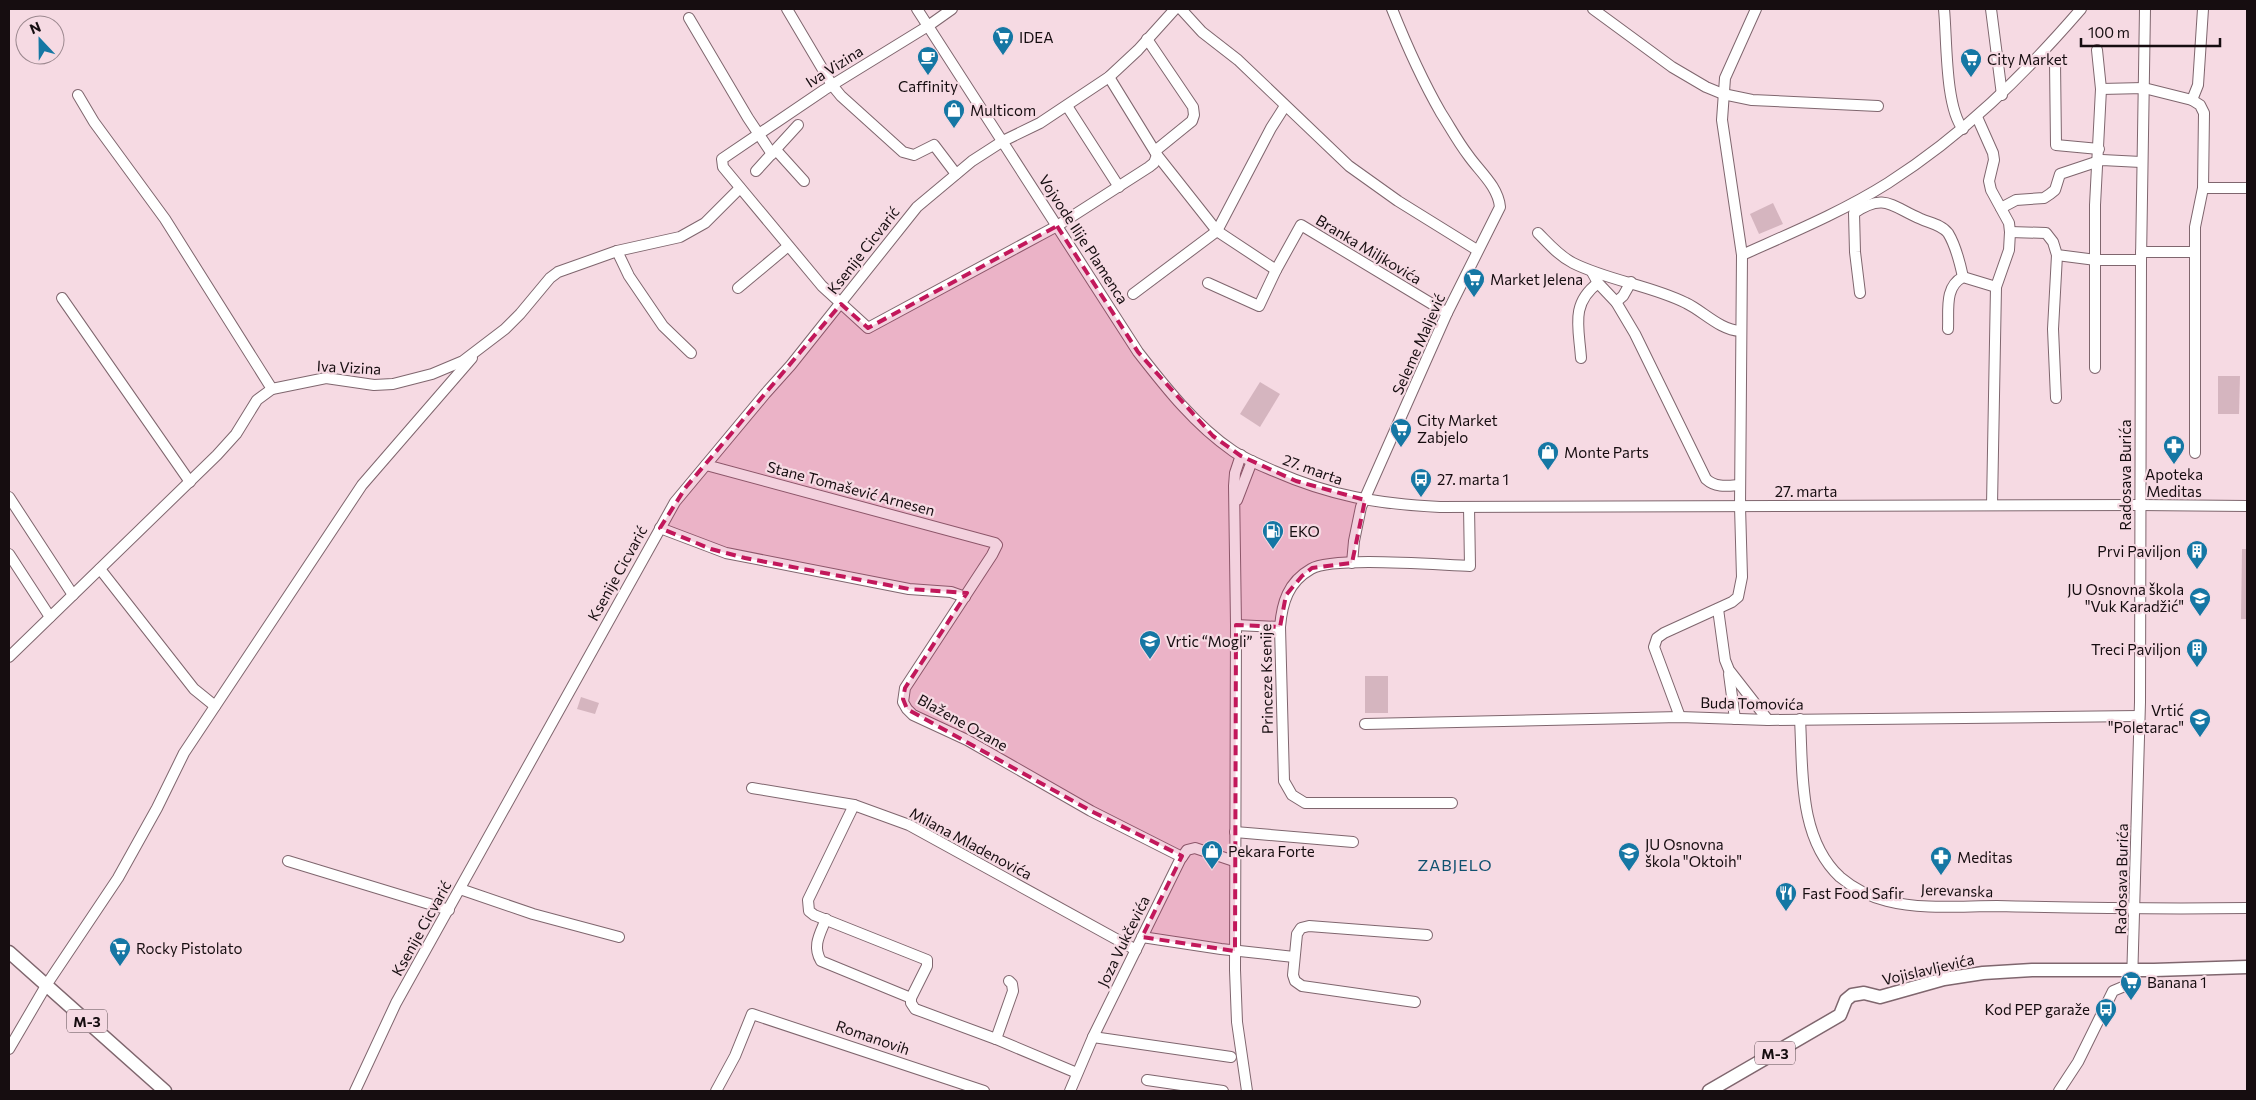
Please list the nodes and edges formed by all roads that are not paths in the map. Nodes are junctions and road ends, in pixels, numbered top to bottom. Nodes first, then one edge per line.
1 (787, 9) edge
2 (917, 9) edge
3 (952, 9) edge
4 (1175, 9) edge
5 (1181, 9) edge
6 (1392, 9) edge
7 (1592, 9) edge
8 (1756, 9) edge
9 (1944, 9) edge
10 (1991, 9) edge
11 (2081, 9) edge
12 (2145, 9) edge
13 (2203, 9) edge
14 (689, 18) dead end
15 (928, 26) junction
16 (1147, 39) junction
17 (2098, 50) dead end
18 (2055, 62) dead end
19 (1109, 77) junction
20 (832, 85) junction
21 (2144, 88) junction
22 (2101, 89) junction
23 (1723, 94) junction
24 (78, 95) dead end
25 (2002, 95) junction
26 (2192, 100) junction
27 (1067, 106) junction
28 (1285, 106) junction
29 (1878, 106) dead end
30 (1977, 117) junction
31 (798, 125) dead end
32 (1963, 129) junction
33 (758, 135) junction
34 (1003, 142) junction
35 (2099, 149) junction
36 (774, 152) junction
37 (1156, 152) junction
38 (2098, 161) junction
39 (2141, 162) junction
40 (756, 171) dead end
41 (956, 174) junction
42 (804, 181) dead end
43 (1119, 187) junction
44 (740, 188) junction
45 (2203, 188) junction
46 (2247, 188) edge
47 (2001, 208) junction
48 (1850, 209) junction
49 (1058, 226) junction
50 (1217, 231) junction
51 (2010, 232) junction
52 (1538, 233) dead end
53 (787, 247) junction
54 (1477, 250) junction
55 (617, 251) junction
56 (2195, 252) junction
57 (1742, 255) junction
58 (2057, 255) junction
59 (2141, 256) junction
60 (2096, 260) junction
61 (1276, 270) junction
62 (1592, 272) junction
63 (1964, 277) junction
64 (1631, 282) junction
65 (1208, 283) dead end
66 (1598, 283) junction
67 (1996, 287) junction
68 (738, 288) dead end
69 (1860, 293) dead end
70 (1133, 294) dead end
71 (62, 298) dead end
72 (1616, 302) junction
73 (841, 304) junction
74 (1448, 313) junction
75 (1948, 329) dead end
76 (1740, 331) junction
77 (481, 348) junction
78 (692, 353) dead end
79 (1581, 358) dead end
80 (2094, 368) dead end
81 (272, 389) junction
82 (2056, 398) dead end
83 (2195, 453) dead end
84 (1241, 455) junction
85 (1252, 461) junction
86 (706, 465) junction
87 (190, 482) junction
88 (1740, 485) junction
89 (9, 498) edge
90 (1365, 500) junction
91 (2139, 504) junction
92 (1992, 505) junction
93 (1235, 506) junction
94 (1740, 506) junction
95 (2247, 506) edge
96 (1469, 507) junction
97 (660, 528) junction
98 (988, 540) joint
99 (9, 554) edge
100 (1352, 563) junction
101 (100, 568) junction
102 (73, 595) junction
103 (965, 596) junction
104 (1718, 609) junction
105 (50, 617) junction
106 (1236, 625) junction
107 (1280, 627) junction
108 (9, 657) edge
109 (1729, 670) junction
110 (215, 706) junction
111 (2139, 716) junction
112 (1680, 717) junction
113 (1735, 719) junction
114 (1800, 719) junction
115 (1768, 720) junction
116 (1365, 724) dead end
117 (752, 788) dead end
118 (1452, 803) dead end
119 (854, 805) junction
120 (1235, 832) junction
121 (1353, 842) dead end
122 (1182, 857) junction
123 (288, 861) dead end
124 (1234, 861) junction
125 (460, 888) junction
126 (2247, 908) edge
127 (2135, 909) junction
128 (449, 910) junction
129 (826, 919) junction
130 (1427, 935) dead end
131 (620, 937) dead end
132 (1142, 937) junction
133 (1136, 950) junction
134 (1235, 951) junction
135 (9, 952) edge
136 (1294, 957) junction
137 (2247, 967) edge
138 (2133, 970) junction
139 (1009, 981) dead end
140 (47, 984) junction
141 (912, 998) junction
142 (1415, 1002) dead end
143 (1093, 1037) junction
144 (996, 1039) junction
145 (9, 1049) edge
146 (1231, 1057) dead end
147 (1077, 1073) junction
148 (1147, 1080) dead end
149 (165, 1091) edge
150 (355, 1091) edge
151 (716, 1091) edge
152 (984, 1091) edge
153 (1070, 1091) edge
154 (1223, 1091) edge
155 (1247, 1091) edge
156 (1709, 1091) edge
157 (2059, 1091) edge

1 - 20 street
2 - 15 street, Vojvode Ilije Plamenca
3 - 15 street, Iva Vizina
4 - 16 street
5 - 28 street
6 - 54 street, Seleme Maljević
7 - 23 street
8 - 23 street
9 - 32 street
10 - 25 street
11 - 25 street
12 - 21 street, Radosava Burića
13 - 26 street
14 - 33 street
15 - 20 street, Iva Vizina
15 - 34 street, Vojvode Ilije Plamenca
16 - 19 street
16 - 37 street
17 - 22 street
18 - 35 street
19 - 27 street
19 - 37 street
20 - 33 street, Iva Vizina
20 - 41 street
21 - 22 street
21 - 26 street
21 - 39 street, Radosava Burića
22 - 35 street
23 - 29 street
23 - 57 street
24 - 81 street
25 - 30 street
26 - 45 street
27 - 34 street, Ksenije Cicvarić
27 - 43 street
28 - 50 street
28 - 54 street
30 - 32 street
30 - 47 street
31 - 36 street
32 - 48 street
33 - 36 street
33 - 44 street, Iva Vizina
34 - 41 street, Ksenije Cicvarić
34 - 49 street, Vojvode Ilije Plamenca
35 - 38 street
36 - 40 street
36 - 42 street
37 - 43 street
37 - 50 street
38 - 39 street
38 - 47 street
38 - 60 street
39 - 59 street, Radosava Burića
41 - 73 street, Ksenije Cicvarić
43 - 49 street
44 - 53 street, Iva Vizina
44 - 55 street, Iva Vizina
45 - 46 street
45 - 56 street
47 - 51 street
48 - 57 street
48 - 63 street
48 - 69 street
49 - 73 street, Iva Vizina
49 - 84 street, Vojvode Ilije Plamenca
50 - 61 street
50 - 70 street
51 - 58 street
51 - 67 street
52 - 62 street
53 - 68 street
53 - 73 street, Iva Vizina
54 - 74 street, Seleme Maljević
55 - 77 street, Iva Vizina
55 - 78 street
56 - 59 street
56 - 83 street
57 - 76 street
58 - 60 street
58 - 82 street
59 - 60 street
59 - 91 street, Radosava Burića
60 - 80 street
61 - 65 street
61 - 74 street, Branka Miljkovića
62 - 64 street
62 - 66 street
63 - 67 street
63 - 75 street
64 - 72 street
64 - 76 street
66 - 72 street
66 - 79 street
67 - 92 street
71 - 87 street
72 - 88 street
73 - 86 street, Ksenije Cicvarić
74 - 90 street, Seleme Maljević
76 - 88 street
77 - 81 street, Iva Vizina
77 - 110 street
81 - 87 street
84 - 85 street, Vojvode Ilije Plamenca
84 - 93 street, Princeze Ksenije
85 - 90 street, 27. marta
85 - 93 street, Princeze Ksenije
86 - 97 street, Ksenije Cicvarić
86 - 98 street, Stane Tomašević Arnesen
87 - 101 street
88 - 94 street
89 - 102 street
90 - 96 street, 27. marta
90 - 100 street
91 - 92 street, 27. marta
91 - 95 street, 27. marta
91 - 111 street, Radosava Burića
92 - 94 street, 27. marta
93 - 106 street, Princeze Ksenije
94 - 96 street, 27. marta
94 - 104 street
96 - 100 street, Princeze Ksenije
97 - 103 street
97 - 125 street, Ksenije Cicvarić
98 - 103 street, Blažene Ozane
99 - 105 street
100 - 107 street, Princeze Ksenije
101 - 102 street
101 - 110 street
102 - 105 street
103 - 122 street, Blažene Ozane
104 - 109 street
104 - 112 street
105 - 108 street
106 - 107 street
106 - 120 street, Princeze Ksenije
107 - 118 street, Princeze Ksenije
109 - 113 street
109 - 115 street
110 - 140 street
111 - 114 street, Buda Tomovića
111 - 127 street, Radosava Burića
112 - 113 street, Buda Tomovića
112 - 116 street, Buda Tomovića
113 - 115 street, Buda Tomovića
114 - 115 street, Buda Tomovića
114 - 127 street, Jerevanska
117 - 119 street, Milana Mladenovića
119 - 129 street
119 - 133 street, Milana Mladenovića
120 - 121 street
120 - 124 street, Princeze Ksenije
122 - 124 street
122 - 132 street, Joza Vukčevića
123 - 128 street
124 - 134 street, Princeze Ksenije
125 - 128 street, Ksenije Cicvarić
125 - 131 street
126 - 127 street, Jerevanska
127 - 138 street, Radosava Burića
128 - 150 street, Ksenije Cicvarić
129 - 141 street
129 - 141 street
130 - 136 street
132 - 133 street, Joza Vukčevića
132 - 134 street
133 - 143 street, Joza Vukčevića
134 - 136 street
134 - 155 street, Princeze Ksenije
135 - 140 main road, M-3
136 - 142 street
137 - 138 main road, Vojislavljevića / M-3
138 - 156 main road, Vojislavljevića / M-3
138 - 157 street
139 - 144 street
140 - 145 street
140 - 149 main road, M-3
141 - 144 street
143 - 146 street
143 - 147 street, Joza Vukčevića
144 - 147 street
147 - 153 street, Joza Vukčevića
148 - 154 street
151 - 152 street, Romanovih

